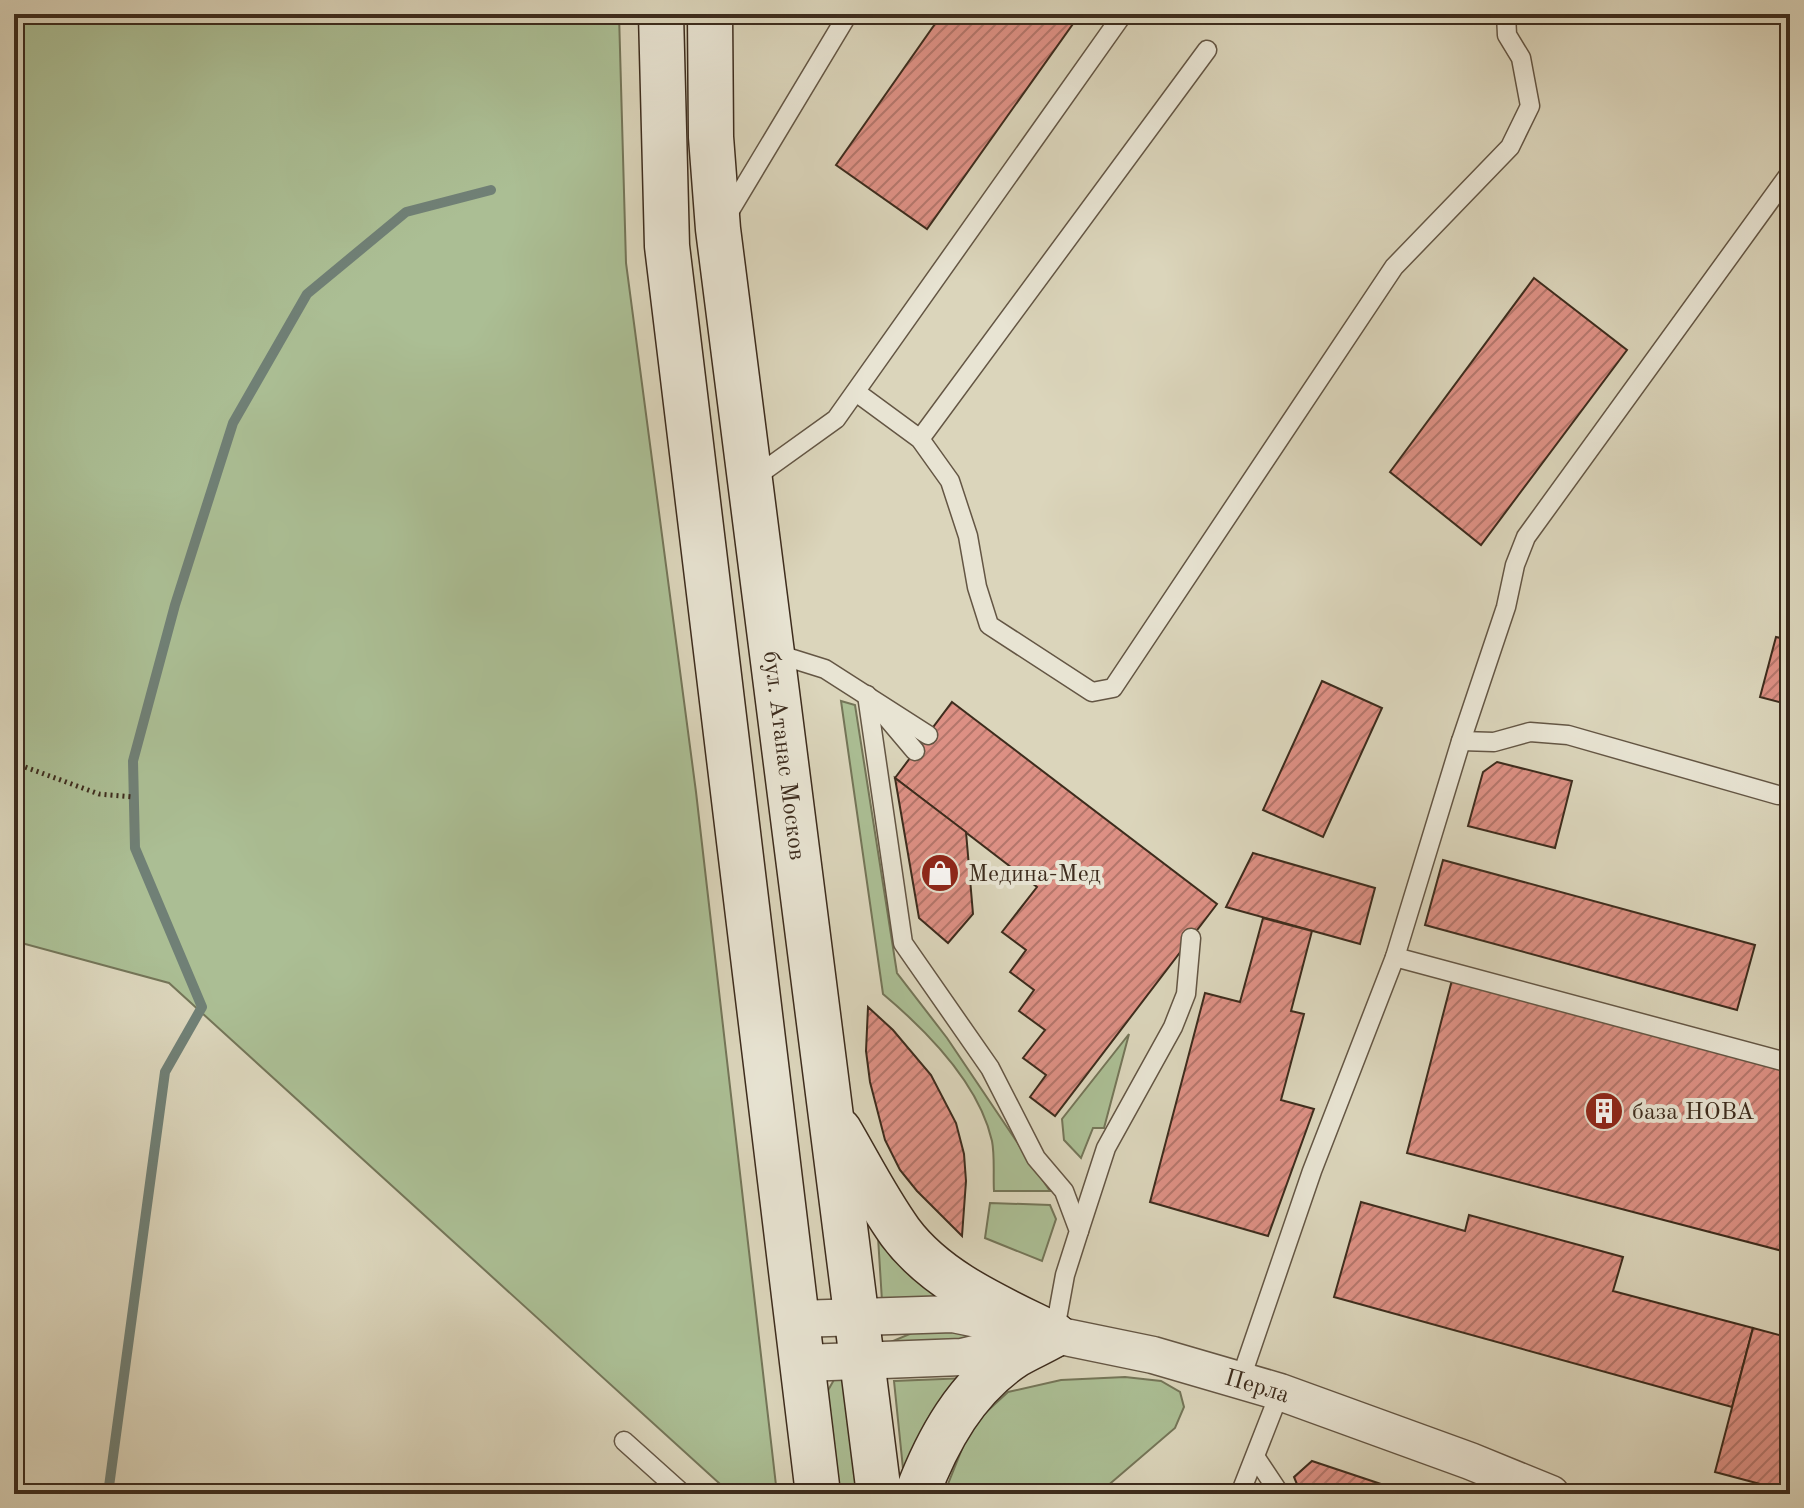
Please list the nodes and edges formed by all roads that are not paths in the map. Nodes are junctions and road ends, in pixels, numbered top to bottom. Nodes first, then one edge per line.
1 (661, 14) edge
2 (710, 14) edge
3 (848, 14) edge
4 (1123, 14) edge
5 (1506, 14) edge
6 (1207, 50) dead end
7 (1790, 173) edge
8 (718, 229) junction
9 (856, 392) junction
10 (920, 439) junction
11 (749, 481) junction
12 (771, 652) junction
13 (867, 695) junction
14 (928, 735) dead end
15 (1461, 741) junction
16 (915, 751) dead end
17 (1778, 795) dead end
18 (1191, 938) dead end
19 (1177, 956) dead end
20 (1395, 957) junction
21 (1790, 1063) edge
22 (1153, 1065) junction
23 (830, 1116) junction
24 (1079, 1231) junction
25 (798, 1319) junction
26 (1054, 1335) junction
27 (858, 1339) junction
28 (804, 1363) junction
29 (1240, 1381) junction
30 (1280, 1392) junction
31 (624, 1441) dead end
32 (1256, 1458) junction
33 (1504, 1483) edge
34 (683, 1494) edge
35 (818, 1494) edge
36 (879, 1494) edge
37 (917, 1494) edge
38 (1240, 1494) edge
39 (1280, 1494) edge
40 (1551, 1494) edge

1 - 25 main road
2 - 8 main road, бул. Атанас Москов
3 - 8 lane
4 - 9 lane
5 - 10 lane
6 - 10 lane
7 - 15 lane
8 - 11 main road, бул. Атанас Москов
9 - 10 lane
9 - 11 lane
11 - 12 main road, бул. Атанас Москов
12 - 13 lane
12 - 23 main road, бул. Атанас Москов
13 - 14 lane
13 - 16 lane
13 - 24 lane
15 - 17 lane
15 - 20 lane
18 - 22 lane
19 - 22 lane
20 - 21 lane
20 - 29 lane
22 - 24 lane
23 - 26 main road
23 - 27 main road, бул. Атанас Москов
24 - 26 lane
25 - 27 street
25 - 28 main road
26 - 27 street
26 - 27 street, Перла
26 - 29 street, Перла
26 - 37 main road
27 - 28 street
27 - 36 main road, бул. Атанас Москов
28 - 35 main road
29 - 30 street, Перла
30 - 32 lane
30 - 33 street, Перла
31 - 34 lane
32 - 38 lane
32 - 39 lane
33 - 40 street, Перла

